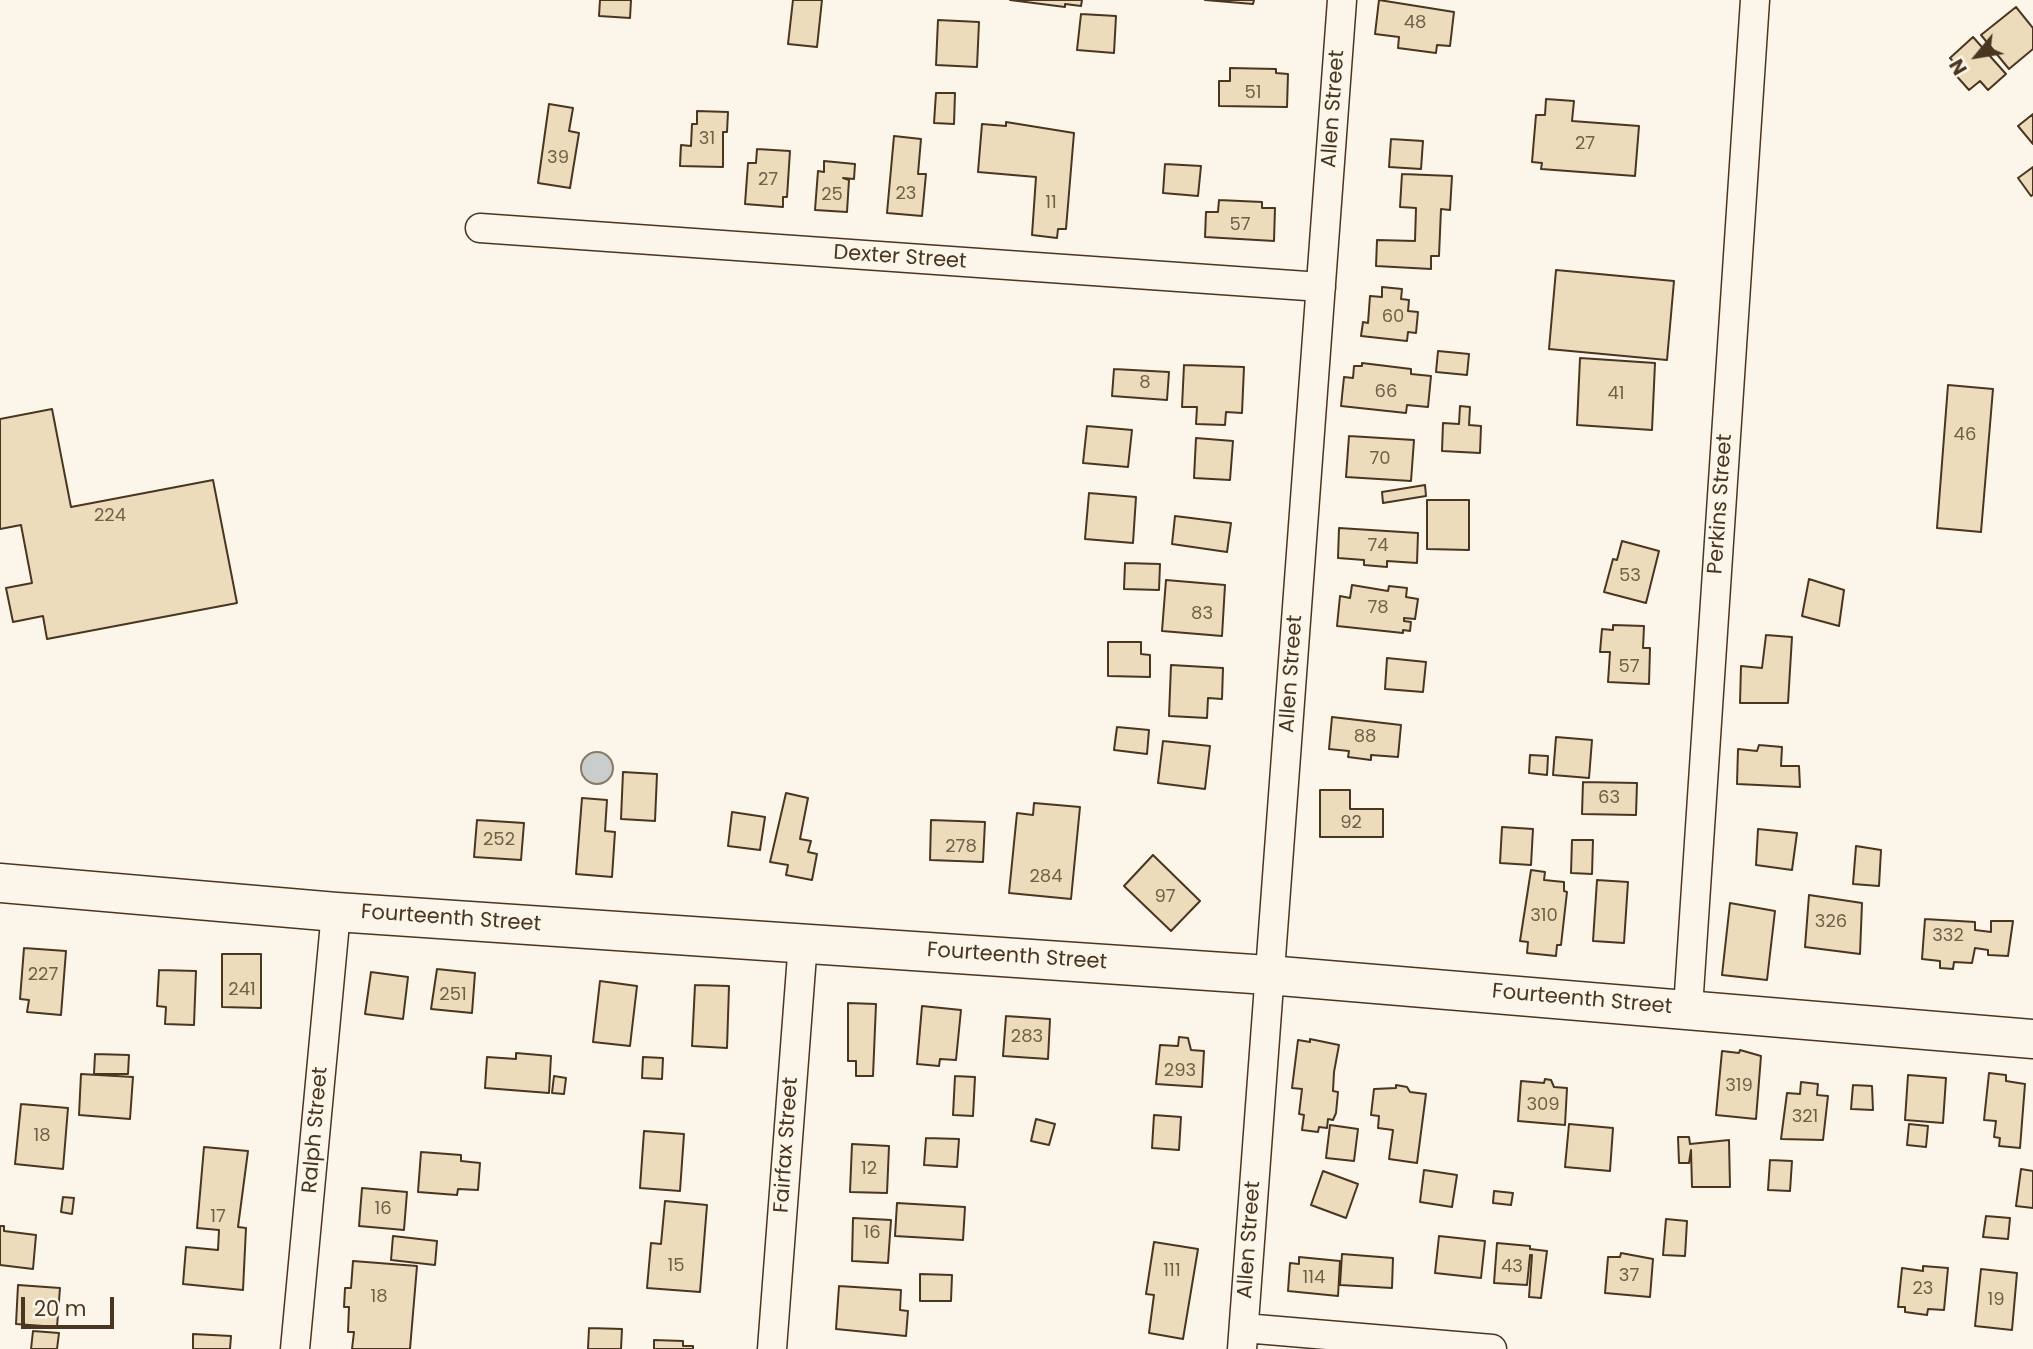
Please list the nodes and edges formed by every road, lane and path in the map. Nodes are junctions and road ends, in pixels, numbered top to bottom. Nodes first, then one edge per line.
1 (1342, 0) edge
2 (1755, 0) edge
3 (480, 228) dead end
4 (1321, 287) junction
5 (0, 883) edge
6 (336, 912) junction
7 (803, 942) junction
8 (1268, 975) junction
9 (1688, 1008) junction
10 (2033, 1039) edge
11 (1243, 1339) edge
12 (295, 1349) edge
13 (772, 1349) edge
14 (1492, 1349) edge

1 - 4 street, Allen Street
2 - 9 street, Perkins Street
3 - 4 street, Dexter Street
4 - 8 street, Allen Street
5 - 6 street, Fourteenth Street
6 - 7 street, Fourteenth Street
6 - 12 street, Ralph Street
7 - 8 street, Fourteenth Street
7 - 13 street, Fairfax Street
8 - 9 street, Fourteenth Street
8 - 11 street, Allen Street
9 - 10 street, Fourteenth Street
11 - 14 street

